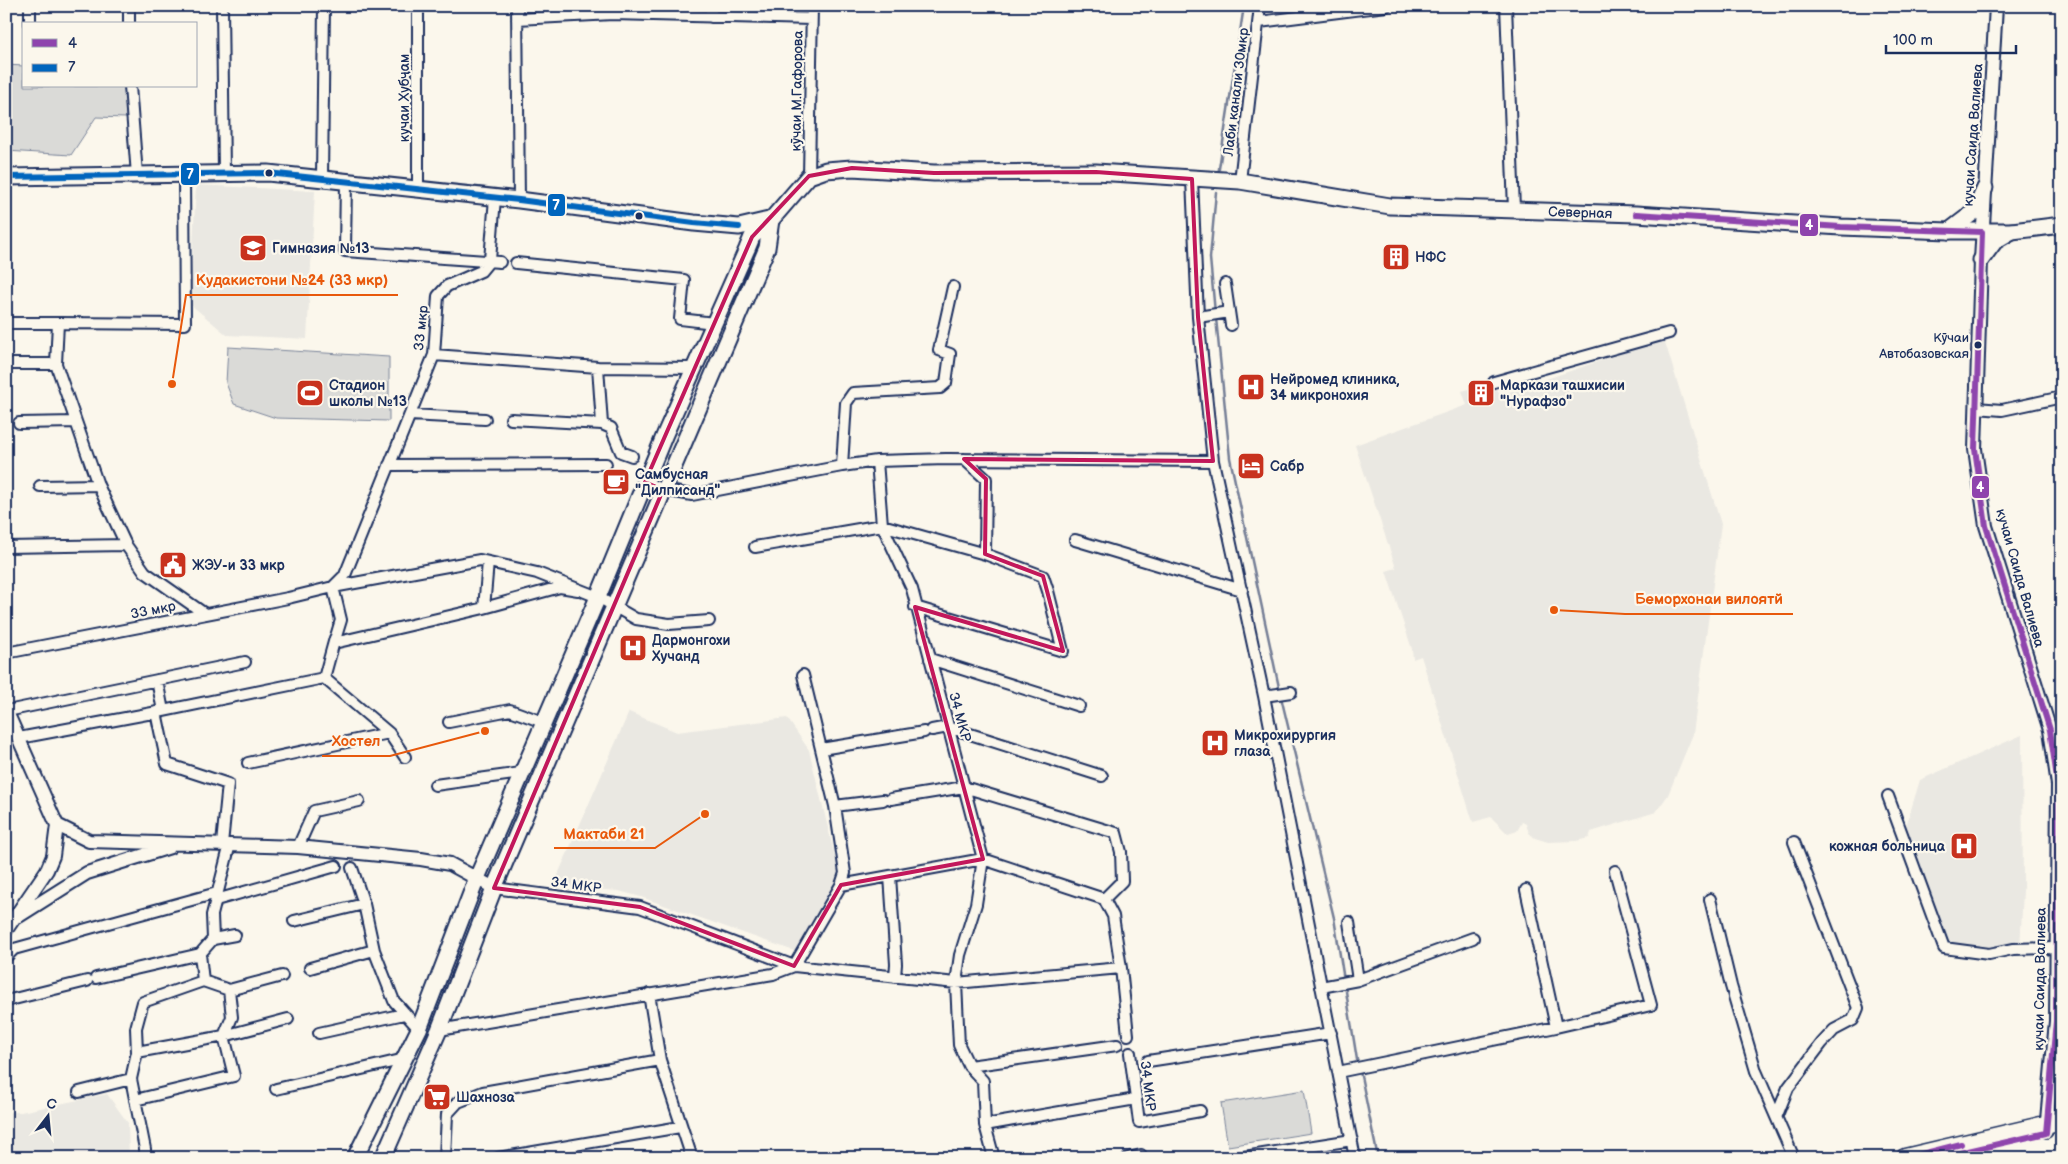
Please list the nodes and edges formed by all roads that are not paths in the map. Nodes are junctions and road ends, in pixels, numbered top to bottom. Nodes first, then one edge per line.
1 (30, 6) edge
2 (129, 6) edge
3 (222, 6) edge
4 (324, 6) edge
5 (418, 6) edge
6 (517, 6) edge
7 (812, 6) edge
8 (1260, 6) edge
9 (1386, 6) edge
10 (1506, 6) edge
11 (1996, 6) edge
12 (614, 10) edge
13 (711, 11) edge
14 (517, 19) junction
15 (812, 19) junction
16 (30, 22) edge
17 (129, 22) edge
18 (1258, 22) junction
19 (130, 88) edge
20 (224, 173) junction
21 (184, 174) junction
22 (137, 175) junction
23 (809, 176) junction
24 (6, 177) edge
25 (322, 178) junction
26 (1192, 179) junction
27 (346, 180) junction
28 (1240, 181) junction
29 (1985, 188) junction
30 (418, 189) junction
31 (495, 198) junction
32 (519, 200) junction
33 (1514, 209) junction
34 (771, 220) junction
35 (2062, 225) edge
36 (738, 227) junction
37 (2012, 231) junction
38 (1949, 232) junction
39 (1982, 232) junction
40 (747, 249) junction
41 (1981, 260) junction
42 (495, 261) junction
43 (516, 263) dead end
44 (732, 283) junction
45 (1225, 284) dead end
46 (953, 287) dead end
47 (749, 291) junction
48 (1220, 314) junction
49 (1198, 317) junction
50 (9, 323) dead end
51 (58, 323) junction
52 (714, 323) junction
53 (1231, 325) dead end
54 (1669, 333) dead end
55 (434, 355) junction
56 (6, 364) edge
57 (56, 364) junction
58 (598, 367) junction
59 (693, 368) junction
60 (1494, 382) dead end
61 (2062, 397) edge
62 (1976, 408) junction
63 (410, 415) junction
64 (485, 419) dead end
65 (511, 419) dead end
66 (76, 422) junction
67 (19, 423) dead end
68 (602, 424) junction
69 (632, 456) dead end
70 (964, 459) junction
71 (1213, 461) junction
72 (877, 462) junction
73 (606, 464) dead end
74 (389, 465) junction
75 (842, 466) junction
76 (645, 482) junction
77 (98, 485) junction
78 (40, 486) dead end
79 (663, 490) junction
80 (882, 525) junction
81 (1075, 540) dead end
82 (126, 544) junction
83 (6, 547) edge
84 (755, 547) dead end
85 (985, 554) junction
86 (488, 562) junction
87 (333, 587) junction
88 (578, 590) junction
89 (1242, 590) junction
90 (598, 597) junction
91 (915, 606) junction
92 (484, 608) junction
93 (615, 608) junction
94 (205, 614) junction
95 (709, 621) dead end
96 (334, 642) junction
97 (6, 653) edge
98 (930, 659) junction
99 (245, 662) dead end
100 (803, 675) dead end
101 (324, 678) junction
102 (157, 680) junction
103 (1291, 692) dead end
104 (1264, 696) junction
105 (1079, 706) dead end
106 (6, 710) edge
107 (159, 712) junction
108 (449, 722) dead end
109 (543, 722) junction
110 (948, 727) junction
111 (389, 733) junction
112 (18, 738) junction
113 (821, 749) junction
114 (405, 757) dead end
115 (248, 763) dead end
116 (521, 773) junction
117 (1102, 776) dead end
118 (435, 785) dead end
119 (964, 787) junction
120 (1888, 796) dead end
121 (360, 801) dead end
122 (835, 806) junction
123 (57, 824) junction
124 (1794, 842) dead end
125 (226, 844) junction
126 (298, 847) junction
127 (983, 859) junction
128 (336, 866) dead end
129 (352, 868) dead end
130 (1615, 871) dead end
131 (2060, 873) edge
132 (890, 876) junction
133 (477, 878) junction
134 (841, 885) junction
135 (494, 888) junction
136 (1526, 890) dead end
137 (216, 897) junction
138 (1104, 898) junction
139 (1710, 899) dead end
140 (364, 904) junction
141 (15, 919) junction
142 (294, 921) dead end
143 (1349, 922) dead end
144 (6, 930) edge
145 (235, 934) dead end
146 (1473, 938) dead end
147 (213, 940) junction
148 (2055, 948) junction
149 (374, 950) junction
150 (200, 954) junction
151 (6, 957) edge
152 (794, 966) junction
153 (310, 968) dead end
154 (1121, 968) junction
155 (282, 976) dead end
156 (895, 977) junction
157 (1358, 980) junction
158 (203, 981) junction
159 (956, 984) junction
160 (1321, 987) junction
161 (229, 990) junction
162 (649, 994) junction
163 (6, 1001) edge
164 (404, 1014) junction
165 (288, 1019) dead end
166 (1556, 1027) junction
167 (419, 1029) junction
168 (439, 1030) junction
169 (319, 1033) dead end
170 (1331, 1033) junction
171 (1128, 1035) dead end
172 (224, 1036) junction
173 (1117, 1045) dead end
174 (137, 1052) junction
175 (1130, 1053) dead end
176 (405, 1059) junction
177 (660, 1060) junction
178 (1148, 1061) dead end
179 (969, 1066) junction
180 (1338, 1072) junction
181 (131, 1079) junction
182 (276, 1089) dead end
183 (78, 1092) dead end
184 (1136, 1099) junction
185 (135, 1100) junction
186 (1200, 1111) dead end
187 (1777, 1115) junction
188 (985, 1125) junction
189 (2054, 1126) edge
190 (680, 1127) junction
191 (1352, 1140) junction
192 (1141, 1157) edge
193 (145, 1158) edge
194 (354, 1158) edge
195 (383, 1158) edge
196 (445, 1158) edge
197 (498, 1158) edge
198 (692, 1158) edge
199 (994, 1158) edge
200 (1128, 1158) edge
201 (1238, 1158) edge
202 (1355, 1158) edge
203 (1794, 1158) edge
204 (1905, 1158) edge
205 (1937, 1158) edge

1 - 16 street
2 - 17 street
3 - 20 street
4 - 25 street
5 - 30 street, кучаи Хубҷам
6 - 14 street
7 - 15 street, кӯчаи М.Гафорова
8 - 18 street, Лаби канали 30мкр
9 - 18 street
10 - 33 street
11 - 29 street, кучаи Саида Валиева
12 - 13 street
12 - 14 street
13 - 15 street
14 - 32 street
15 - 23 street, кӯчаи М.Гафорова
18 - 28 street, Лаби канали 30мкр
19 - 22 street
20 - 21 main road
20 - 25 main road
21 - 22 main road
21 - 51 street
22 - 24 main road
23 - 26 main road, Северная
23 - 34 main road
25 - 27 main road
26 - 28 main road, Северная
26 - 49 street
27 - 30 main road
27 - 42 street
28 - 33 main road, Северная
29 - 38 main road
29 - 39 street, кучаи Саида Валиева
30 - 31 main road
31 - 32 main road
31 - 42 street
32 - 36 main road
33 - 38 main road, Северная
34 - 36 main road
34 - 40 main road
34 - 47 main road
35 - 37 main road, Северная
36 - 40 main road
37 - 39 main road, Северная
37 - 41 main road
38 - 39 main road, Северная
39 - 41 street, кучаи Саида Валиева
40 - 44 main road
41 - 62 street, кучаи Саида Валиева
42 - 55 street, 33 мкр
43 - 52 street
44 - 47 main road
44 - 52 main road
45 - 48 street
46 - 75 street
47 - 79 main road
48 - 49 street
48 - 53 street
49 - 71 street
50 - 51 street
51 - 57 street
52 - 59 main road
54 - 60 street
55 - 58 street
55 - 63 street, 33 мкр
56 - 57 street
57 - 66 street
58 - 59 street
58 - 68 street
59 - 76 main road
61 - 62 street
62 - 131 street, кучаи Саида Валиева
63 - 64 street
63 - 74 street, 33 мкр
65 - 68 street
66 - 67 street
66 - 77 street
68 - 69 street
70 - 71 street
70 - 72 street
70 - 85 street
71 - 89 street
72 - 75 street
72 - 80 street, 34 МКР
73 - 74 street
74 - 87 street, 33 мкр
75 - 79 street
76 - 79 street
76 - 90 main road
77 - 78 street
77 - 82 street
79 - 93 main road
80 - 84 street
80 - 85 street
80 - 91 street, 34 МКР
81 - 89 street
82 - 83 street
82 - 94 street
85 - 91 street
86 - 87 street, 33 мкр
86 - 88 street, 33 мкр
86 - 92 street
87 - 94 street, 33 мкр
87 - 96 street
88 - 90 street, 33 мкр
88 - 92 street
89 - 104 street
90 - 93 street, 33 мкр
90 - 109 main road
91 - 98 street, 34 МКР
92 - 96 street
93 - 95 street
93 - 135 main road
94 - 97 street, 33 мкр
96 - 101 street
98 - 105 street
98 - 110 street, 34 МКР
99 - 102 street
100 - 113 street
101 - 107 street
101 - 111 street
102 - 106 street
102 - 107 street
103 - 104 street
104 - 160 street
106 - 112 street
107 - 112 street
107 - 125 street
108 - 109 street
109 - 116 main road
110 - 113 street
110 - 117 street
110 - 119 street, 34 МКР
111 - 114 street
111 - 115 street
112 - 123 street
113 - 122 street
116 - 118 street
116 - 133 main road
119 - 122 street
119 - 127 street, 34 МКР
119 - 138 street
120 - 148 street
121 - 126 street
122 - 134 street
123 - 125 street
123 - 141 street
124 - 187 street
125 - 126 street
125 - 137 street
125 - 141 street
126 - 133 street
127 - 132 street
127 - 138 street
127 - 159 street
128 - 137 street
129 - 140 street
130 - 166 street
131 - 148 street, кучаи Саида Валиева
132 - 134 street
132 - 156 street
133 - 135 street
133 - 167 main road
134 - 152 street
135 - 152 street, 34 МКР
135 - 168 main road
136 - 166 street
137 - 147 street
137 - 151 street
138 - 154 street
139 - 187 street
140 - 142 street
140 - 149 street
141 - 144 street
143 - 157 street
145 - 147 street
146 - 157 street
147 - 150 street
148 - 189 street, кучаи Саида Валиева
149 - 153 street
149 - 164 street
150 - 158 street
150 - 163 street
152 - 156 street, 34 МКР
152 - 162 street, 34 МКР
154 - 159 street, 34 МКР
154 - 171 street
155 - 161 street
156 - 159 street, 34 МКР
157 - 160 street
158 - 161 street
158 - 174 street
159 - 179 street
160 - 170 street
161 - 172 street
162 - 168 street, 34 МКР
162 - 177 street
164 - 167 street
164 - 169 street
165 - 172 street
166 - 180 street
167 - 176 main road
168 - 195 main road
170 - 178 street
170 - 180 street
172 - 174 street
172 - 185 street
173 - 179 street
174 - 181 street
175 - 184 street, 34 МКР
176 - 182 street
176 - 194 main road
177 - 190 street
177 - 196 street
179 - 188 street
180 - 191 street
181 - 183 street
181 - 185 street
184 - 186 street, 34 МКР
184 - 188 street
185 - 193 street
187 - 203 street
188 - 199 street
189 - 204 highway
189 - 205 highway
190 - 197 street
190 - 198 street
191 - 201 street
191 - 202 street
192 - 200 street

